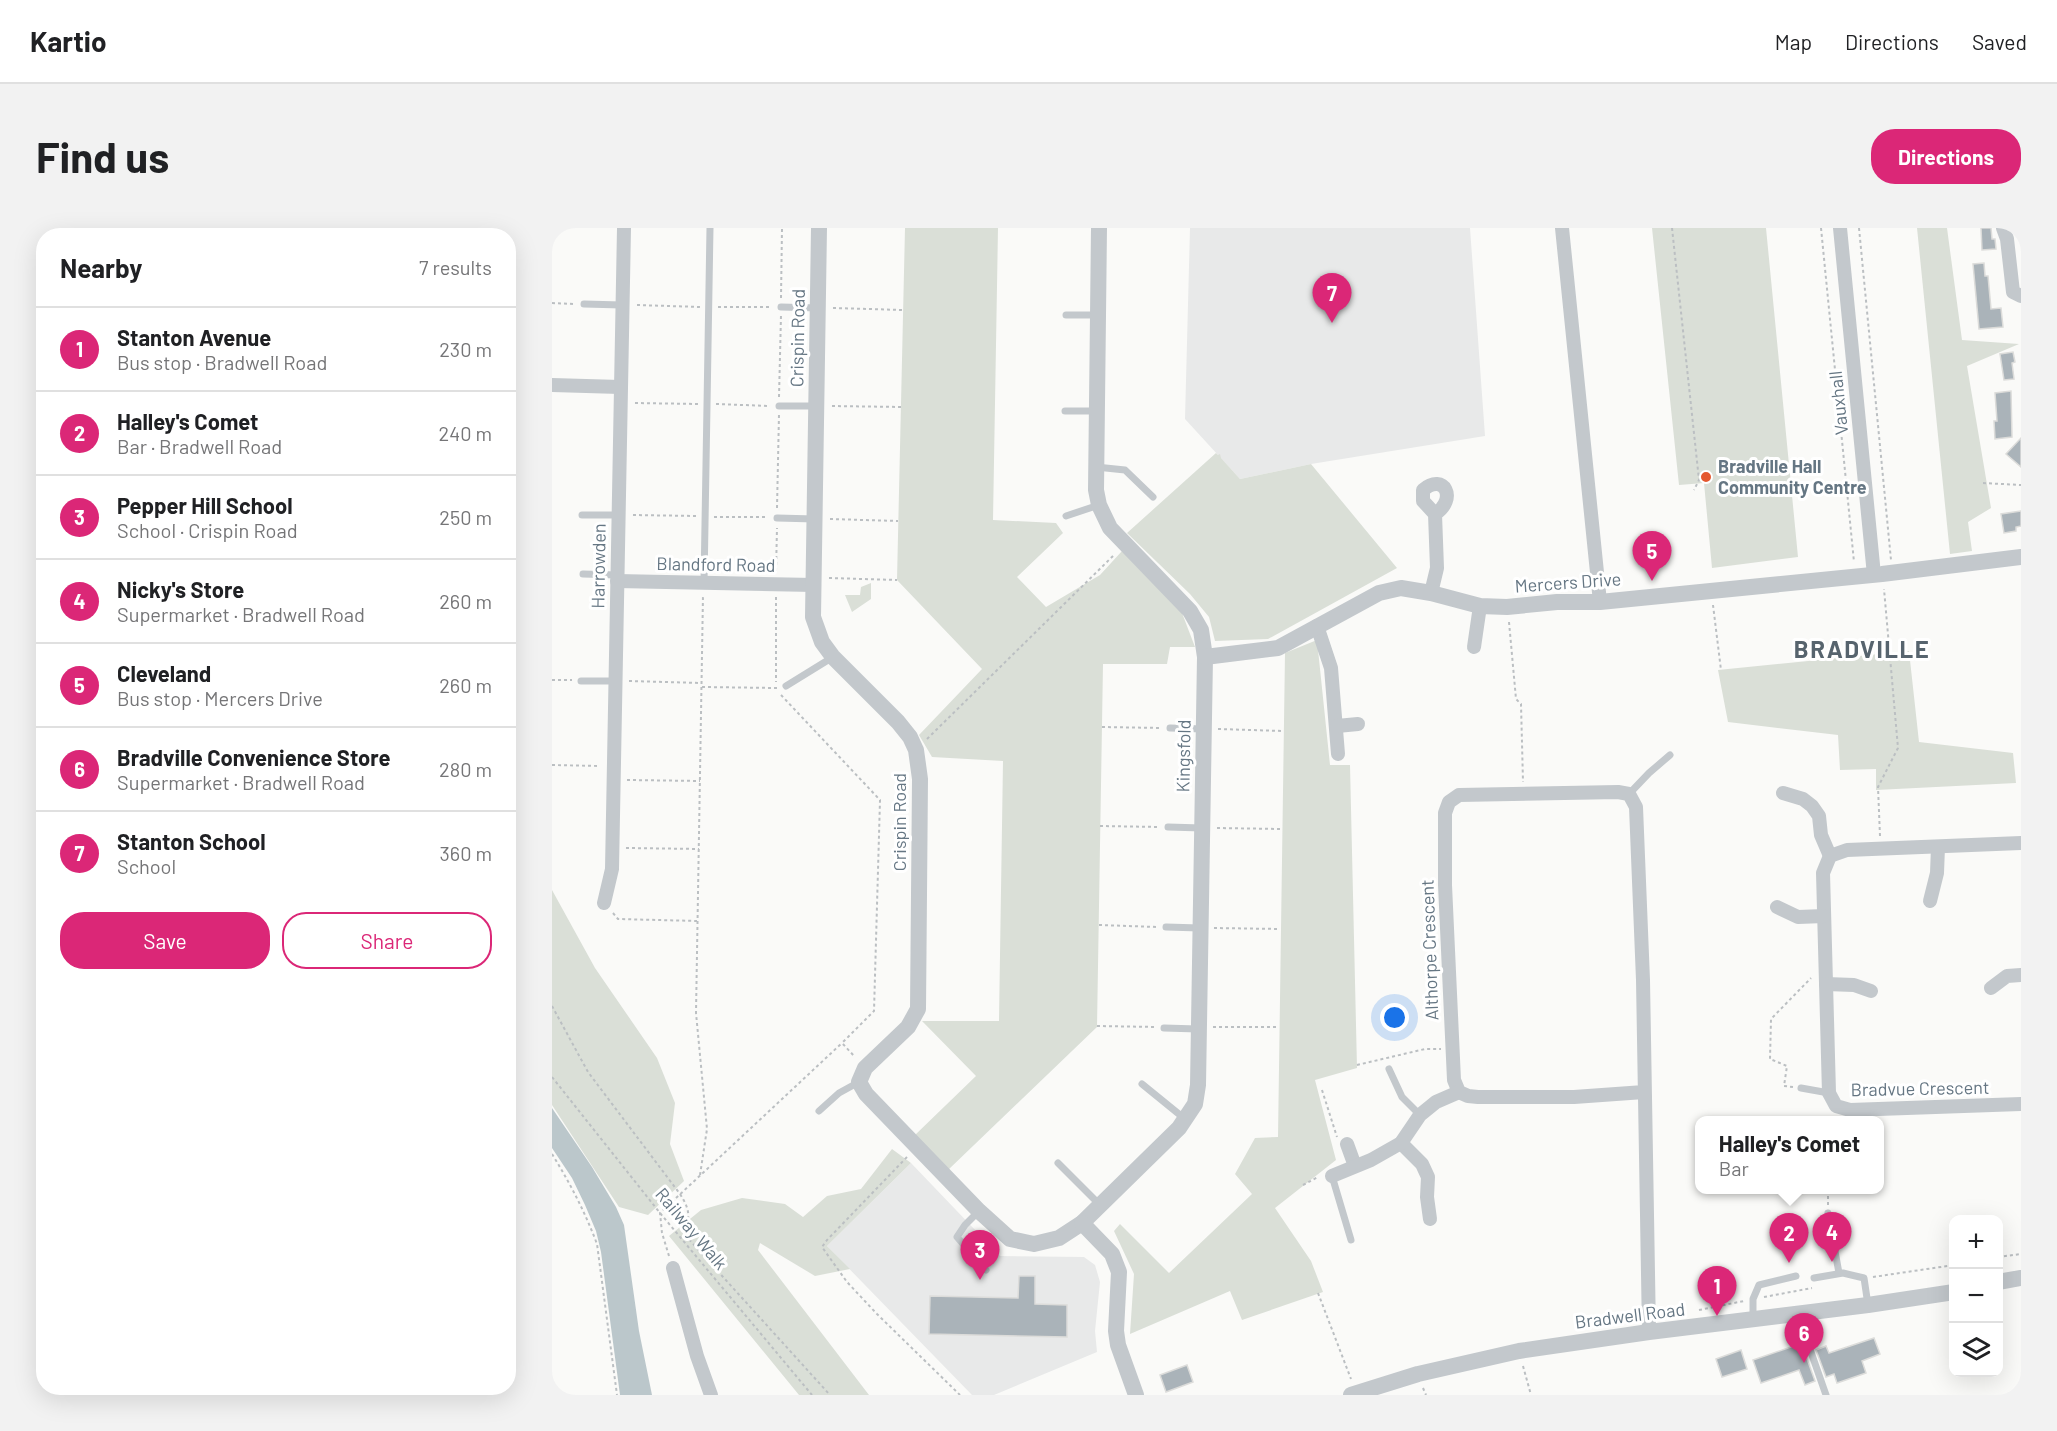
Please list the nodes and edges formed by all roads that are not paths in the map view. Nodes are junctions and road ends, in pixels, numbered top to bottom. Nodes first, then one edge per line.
1 (624, 228) edge
2 (710, 228) edge
3 (819, 228) edge
4 (1099, 228) edge
5 (1562, 228) edge
6 (1840, 228) edge
7 (2003, 228) edge
8 (2021, 296) edge
9 (584, 304) road end
10 (622, 305) junction
11 (781, 308) dead end
12 (818, 308) junction
13 (1066, 315) dead end
14 (1098, 315) junction
15 (552, 385) edge
16 (620, 387) junction
17 (779, 406) dead end
18 (817, 406) junction
19 (1065, 411) dead end
20 (1097, 411) junction
21 (1096, 467) junction
22 (1153, 497) dead end
23 (1099, 505) junction
24 (1435, 514) dead end
25 (582, 515) dead end
26 (618, 515) junction
27 (1066, 516) dead end
28 (777, 518) dead end
29 (815, 519) junction
30 (2021, 562) edge
31 (583, 574) dead end
32 (1883, 574) junction
33 (617, 578) junction
34 (814, 581) junction
35 (704, 583) junction
36 (1431, 593) junction
37 (1600, 602) junction
38 (1480, 606) junction
39 (1317, 626) junction
40 (1474, 646) dead end
41 (833, 657) junction
42 (1205, 657) junction
43 (581, 681) road end
44 (615, 681) junction
45 (786, 686) road end
46 (1358, 724) dead end
47 (1337, 726) junction
48 (1170, 728) road end
49 (1204, 729) junction
50 (1338, 754) dead end
51 (1670, 755) dead end
52 (1783, 793) dead end
53 (1629, 795) junction
54 (1168, 827) road end
55 (1202, 828) junction
56 (2021, 843) edge
57 (1938, 847) junction
58 (1830, 856) junction
59 (1930, 901) dead end
60 (604, 903) road end
61 (1777, 907) dead end
62 (1824, 916) junction
63 (1166, 927) road end
64 (1200, 928) junction
65 (2021, 975) edge
66 (1826, 980) junction
67 (1991, 988) dead end
68 (1870, 991) dead end
69 (1164, 1028) road end
70 (1198, 1028) junction
71 (1389, 1069) dead end
72 (860, 1082) junction
73 (1142, 1084) dead end
74 (1801, 1088) road end
75 (1459, 1092) junction
76 (1644, 1092) junction
77 (1829, 1093) junction
78 (2021, 1104) edge
79 (819, 1112) dead end
80 (1420, 1115) junction
81 (1185, 1119) junction
82 (1401, 1143) junction
83 (1347, 1144) road end
84 (1058, 1163) dead end
85 (1355, 1166) junction
86 (1332, 1176) joint
87 (1100, 1205) junction
88 (979, 1211) junction
89 (1828, 1213) road end
90 (1430, 1220) dead end
91 (1082, 1223) junction
92 (1351, 1240) dead end
93 (673, 1268) road end
94 (986, 1270) dead end
95 (1839, 1273) junction
96 (1796, 1276) dead end
97 (1814, 1278) dead end
98 (2021, 1278) edge
99 (2003, 1281) edge
100 (1949, 1293) edge
101 (1868, 1305) junction
102 (1798, 1314) junction
103 (1753, 1320) junction
104 (1649, 1332) junction
105 (1353, 1394) edge
106 (711, 1395) edge
107 (1136, 1395) edge
108 (1826, 1395) edge

1 - 10 street, Harrowden
2 - 35 lane
3 - 12 street, Crispin Road
4 - 14 street, Kingsfold
5 - 37 street
6 - 32 street, Vauxhall
7 - 8 street
9 - 10 lane
10 - 16 street, Harrowden
11 - 12 lane
12 - 18 street, Crispin Road
13 - 14 lane
14 - 20 street, Kingsfold
15 - 16 street
16 - 26 street, Harrowden
17 - 18 lane
18 - 29 street, Crispin Road
19 - 20 lane
20 - 21 street, Kingsfold
21 - 22 lane
21 - 23 street, Kingsfold
23 - 27 lane
23 - 42 street, Kingsfold
24 - 36 street
25 - 26 lane
26 - 33 street, Harrowden
28 - 29 lane
29 - 34 street, Crispin Road
30 - 32 street, Mercers Drive
31 - 33 lane
32 - 37 street, Mercers Drive
33 - 35 street, Blandford Road
33 - 44 street, Harrowden
34 - 35 street, Blandford Road
34 - 41 street, Crispin Road
36 - 38 street, Mercers Drive
36 - 39 street, Mercers Drive
37 - 38 street, Mercers Drive
38 - 40 street
39 - 42 street, Mercers Drive
39 - 47 street
41 - 45 lane
41 - 72 street, Crispin Road
42 - 49 street, Kingsfold
43 - 44 lane
44 - 60 street, Harrowden
46 - 47 street
47 - 50 street
48 - 49 lane
49 - 55 street, Kingsfold
51 - 53 lane
52 - 58 street
53 - 75 street, Althorpe Crescent
53 - 76 street
54 - 55 lane
55 - 64 street, Kingsfold
56 - 57 street
57 - 58 street
57 - 59 street
58 - 62 street, Bradvue Crescent
61 - 62 street
62 - 66 street, Bradvue Crescent
63 - 64 lane
64 - 70 street, Kingsfold
65 - 67 street
66 - 68 street
66 - 77 street, Bradvue Crescent
69 - 70 lane
70 - 81 street, Kingsfold
71 - 80 lane
72 - 79 lane
72 - 88 street
73 - 81 lane
74 - 77 lane
75 - 76 street
75 - 80 street
76 - 104 street
77 - 78 street, Bradvue Crescent
80 - 82 street
81 - 87 street, Kingsfold
82 - 85 street
82 - 90 street
83 - 85 street
84 - 87 lane
85 - 86 street
86 - 92 lane
87 - 91 street, Kingsfold
88 - 91 street, Kingsfold
88 - 94 lane
89 - 95 lane
91 - 107 street
93 - 106 street
95 - 97 lane
95 - 101 lane
96 - 103 lane
98 - 99 street
100 - 101 street, Bradwell Road
101 - 102 street, Bradwell Road
102 - 103 street, Bradwell Road
102 - 108 lane
103 - 104 street, Bradwell Road
104 - 105 street, Bradwell Road

